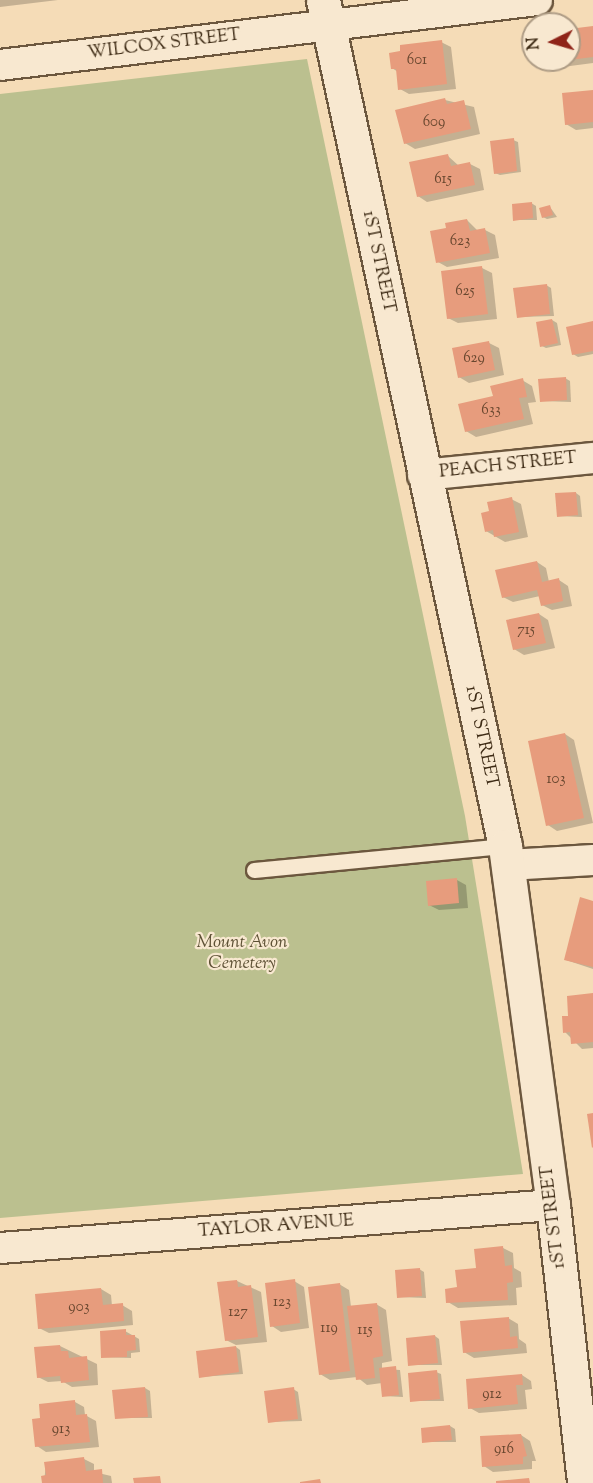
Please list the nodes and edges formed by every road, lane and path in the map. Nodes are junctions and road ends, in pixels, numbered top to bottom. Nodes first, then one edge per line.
1 (537, 0) edge
2 (326, 13) edge
3 (0, 64) edge
4 (593, 458) edge
5 (423, 475) junction
6 (506, 855) junction
7 (593, 860) edge
8 (254, 870) dead end
9 (553, 1205) junction
10 (0, 1248) edge
11 (584, 1483) edge

1 - 2 street, WILCOX STREET
2 - 3 street, WILCOX STREET
2 - 5 street, 1ST STREET
4 - 5 street, PEACH STREET
5 - 6 street, 1ST STREET
6 - 7 street
6 - 8 lane
6 - 9 street, 1ST STREET
9 - 10 street, TAYLOR AVENUE
9 - 11 street, 1ST STREET

